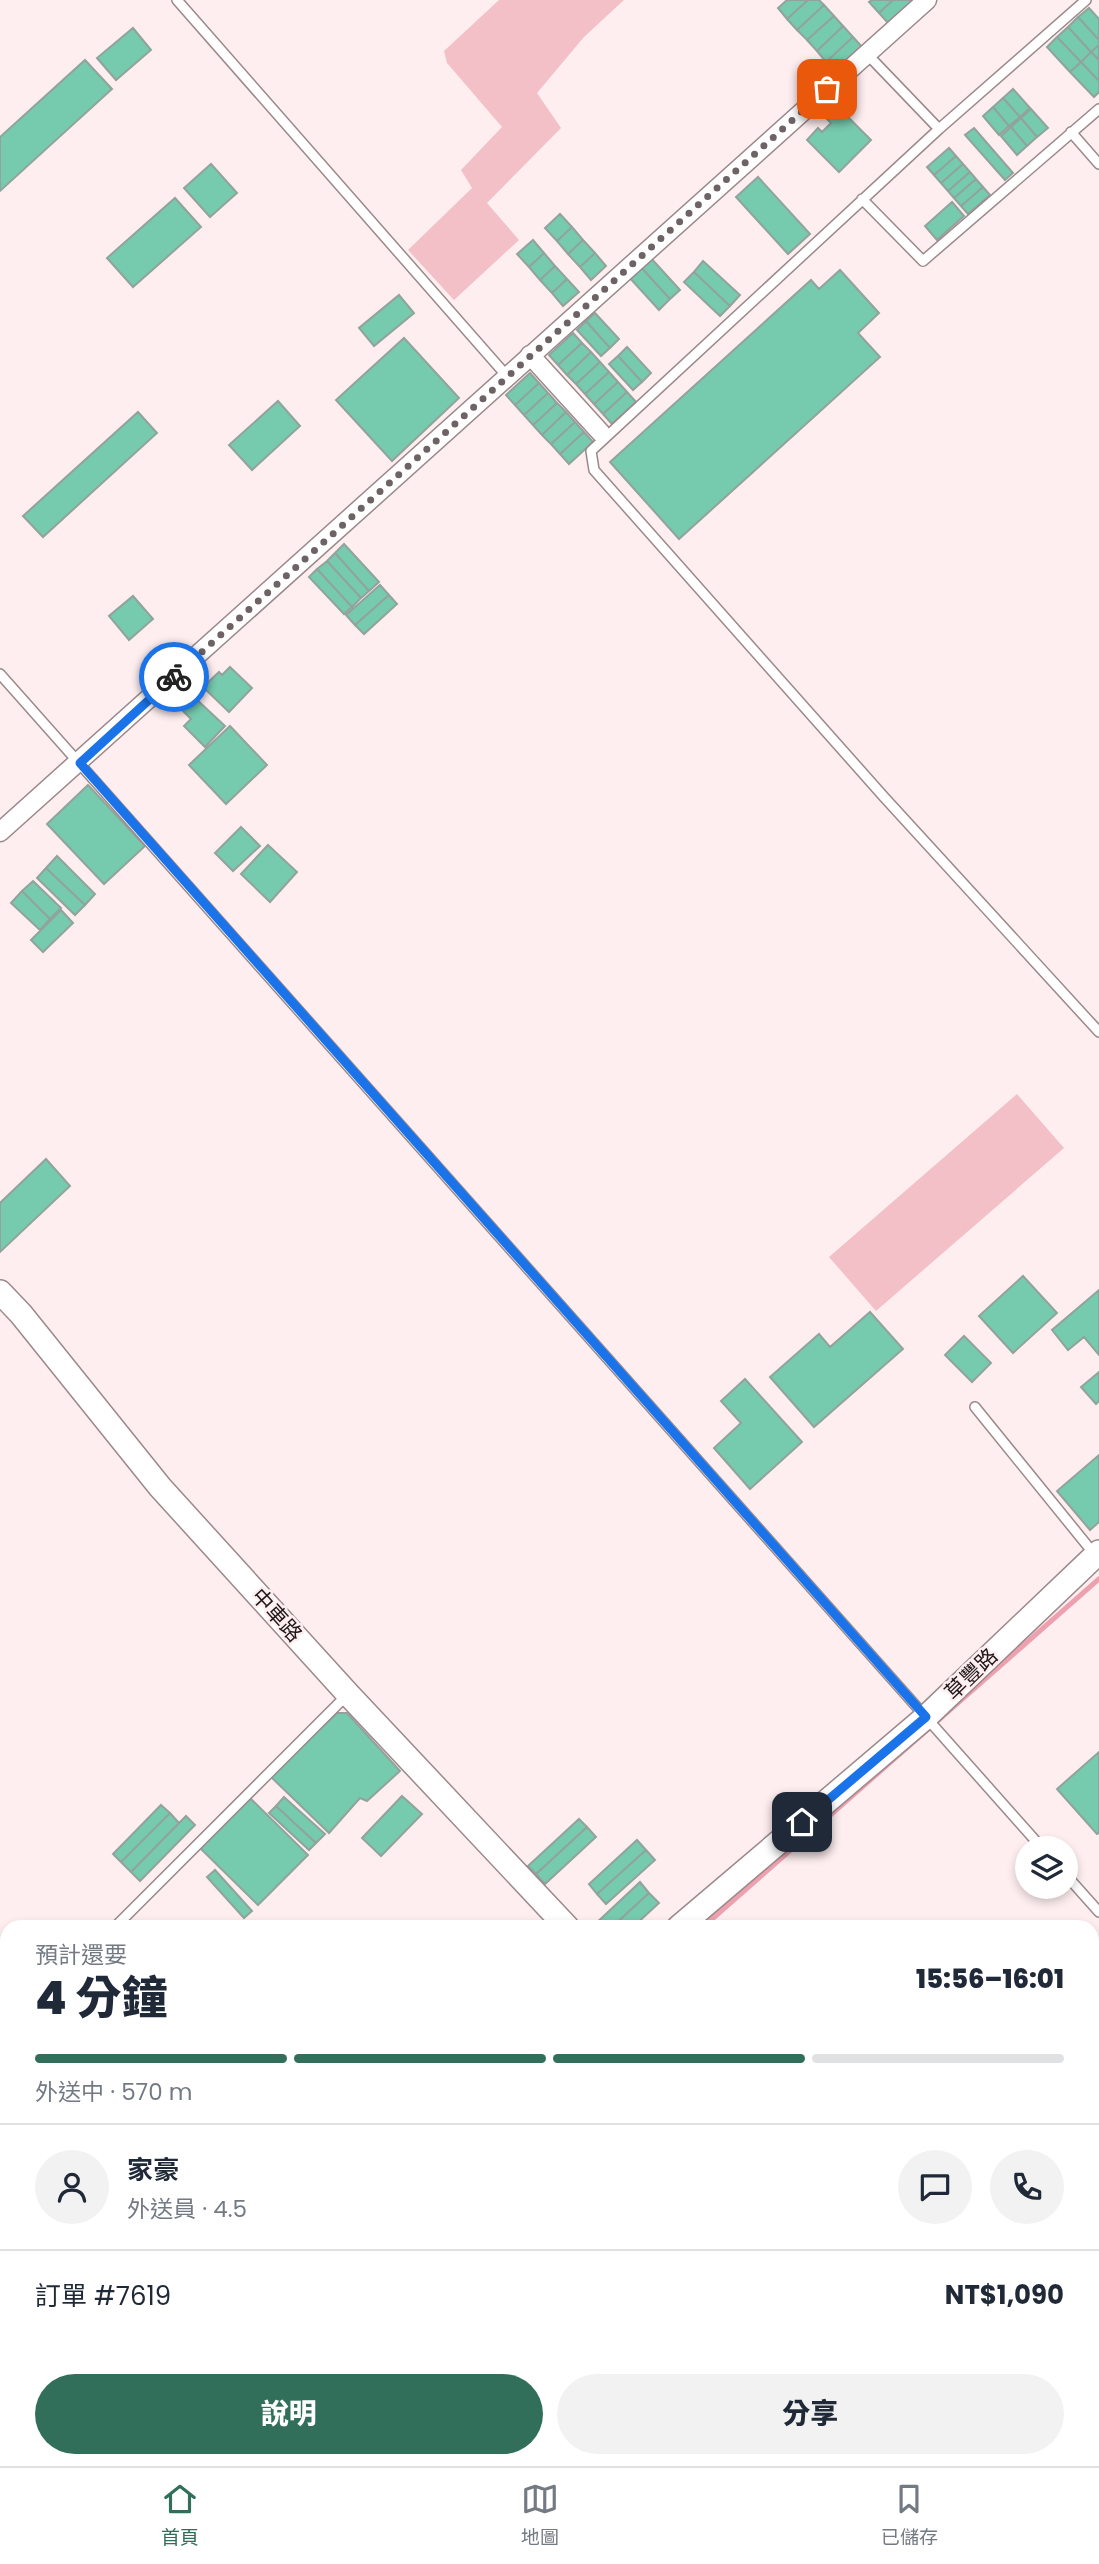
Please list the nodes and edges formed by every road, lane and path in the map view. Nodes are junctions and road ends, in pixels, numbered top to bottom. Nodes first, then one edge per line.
1 (177, 0) edge
2 (927, 0) edge
3 (1086, 0) edge
4 (867, 54) junction
5 (1099, 109) edge
6 (939, 130) junction
7 (1071, 132) junction
8 (1099, 164) edge
9 (862, 199) junction
10 (530, 355) junction
11 (506, 375) junction
12 (601, 433) dead end
13 (0, 674) edge
14 (80, 763) junction
15 (0, 832) edge
16 (1099, 1032) edge
17 (0, 1292) edge
18 (975, 1407) dead end
19 (1097, 1554) edge
20 (348, 1694) junction
21 (926, 1717) junction
22 (1031, 1836) edge
23 (1078, 1888) edge
24 (1099, 1912) edge
25 (122, 1920) edge
26 (561, 1920) edge
27 (687, 1920) edge

1 - 11 lane
2 - 4 street
3 - 6 lane
4 - 6 lane
4 - 10 street
5 - 7 lane
6 - 9 lane
7 - 8 lane
7 - 9 lane
9 - 16 lane
10 - 11 street
10 - 12 street
11 - 14 street
13 - 14 lane
14 - 15 street
14 - 21 lane
17 - 20 street, 中車路
18 - 19 lane
19 - 21 street, 草豐路
20 - 25 lane
20 - 26 street, 中車路
21 - 22 lane
21 - 27 street, 草豐路
23 - 24 lane

